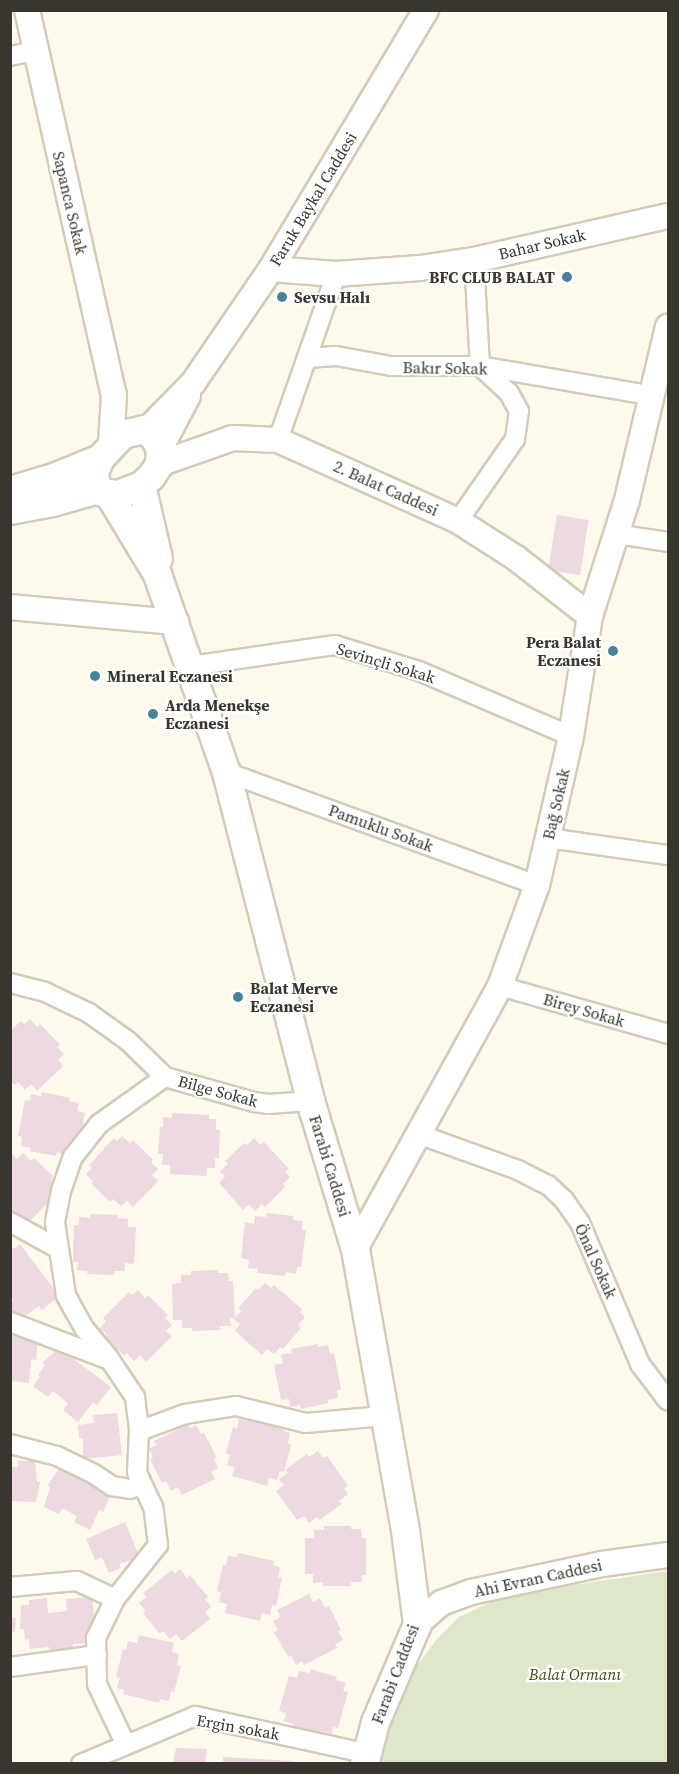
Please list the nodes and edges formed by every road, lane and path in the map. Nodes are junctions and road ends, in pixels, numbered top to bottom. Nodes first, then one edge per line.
1 (27, 10) edge
2 (426, 10) edge
3 (36, 51) junction
4 (10, 56) edge
5 (669, 216) edge
6 (474, 260) junction
7 (271, 269) junction
8 (336, 274) junction
9 (669, 327) edge
10 (307, 358) junction
11 (480, 366) junction
12 (114, 395) junction
13 (653, 396) junction
14 (278, 440) junction
15 (151, 443) junction
16 (105, 451) junction
17 (141, 485) junction
18 (10, 490) edge
19 (103, 491) junction
20 (10, 510) edge
21 (458, 521) junction
22 (616, 534) junction
23 (669, 542) edge
24 (158, 574) junction
25 (10, 607) edge
26 (590, 616) junction
27 (176, 622) junction
28 (191, 666) junction
29 (571, 736) junction
30 (226, 772) junction
31 (548, 838) junction
32 (669, 855) edge
33 (537, 885) junction
34 (10, 983) edge
35 (500, 986) junction
36 (669, 1034) edge
37 (165, 1077) junction
38 (311, 1101) junction
39 (418, 1134) junction
40 (10, 1222) edge
41 (59, 1248) junction
42 (355, 1249) junction
43 (10, 1322) edge
44 (110, 1359) junction
45 (669, 1401) edge
46 (384, 1416) junction
47 (139, 1431) junction
48 (10, 1444) edge
49 (142, 1485) junction
50 (669, 1555) edge
51 (10, 1587) edge
52 (115, 1599) junction
53 (417, 1624) junction
54 (97, 1655) junction
55 (10, 1667) edge
56 (125, 1743) junction
57 (364, 1758) edge
58 (81, 1764) edge

1 - 3 street, Sapanca Sokak
2 - 7 street, Faruk Baykal Caddesi
3 - 4 street
3 - 12 street, Sapanca Sokak
5 - 6 street, Bahar Sokak
6 - 8 street, Bahar Sokak
6 - 11 street
7 - 8 street, Bahar Sokak
7 - 15 street, Faruk Baykal Caddesi
8 - 10 street
9 - 13 street, Bağ Sokak
10 - 11 street, Bakır Sokak
10 - 14 street
11 - 13 street, Bakır Sokak
11 - 21 street
12 - 15 street, Sapanca Sokak
12 - 16 street, Sapanca Sokak
13 - 22 street, Bağ Sokak
14 - 15 street, 2. Balat Caddesi
14 - 21 street, 2. Balat Caddesi
15 - 16 main road
15 - 17 main road
16 - 18 main road
16 - 19 main road
17 - 19 main road
17 - 24 main road
19 - 20 main road
19 - 24 main road
21 - 26 street, 2. Balat Caddesi
22 - 23 street
22 - 26 street, Bağ Sokak
24 - 27 main road, Farabi Caddesi
25 - 27 street
26 - 29 street, Bağ Sokak
27 - 28 main road, Farabi Caddesi
28 - 29 street, Sevinçli Sokak
28 - 30 main road, Farabi Caddesi
29 - 31 street, Bağ Sokak
30 - 33 street, Pamuklu Sokak
30 - 38 main road, Farabi Caddesi
31 - 32 street
31 - 33 street, Bağ Sokak
33 - 35 street, Bağ Sokak
34 - 37 street, Bilge Sokak
35 - 36 street, Birey Sokak
35 - 39 street, Bağ Sokak
37 - 38 street, Bilge Sokak
37 - 41 street
38 - 42 main road, Farabi Caddesi
39 - 42 street, Bağ Sokak
39 - 45 street, Önal Sokak
40 - 41 street
41 - 44 street
42 - 46 main road, Farabi Caddesi
43 - 44 street
44 - 47 street
46 - 47 street
46 - 53 main road, Farabi Caddesi
47 - 49 street
48 - 49 street
49 - 52 street
50 - 53 street, Ahi Evran Caddesi
51 - 52 street
52 - 54 street
53 - 57 main road, Farabi Caddesi
54 - 55 street
54 - 56 street
56 - 57 street, Ergin sokak
56 - 58 street, Ergin sokak

